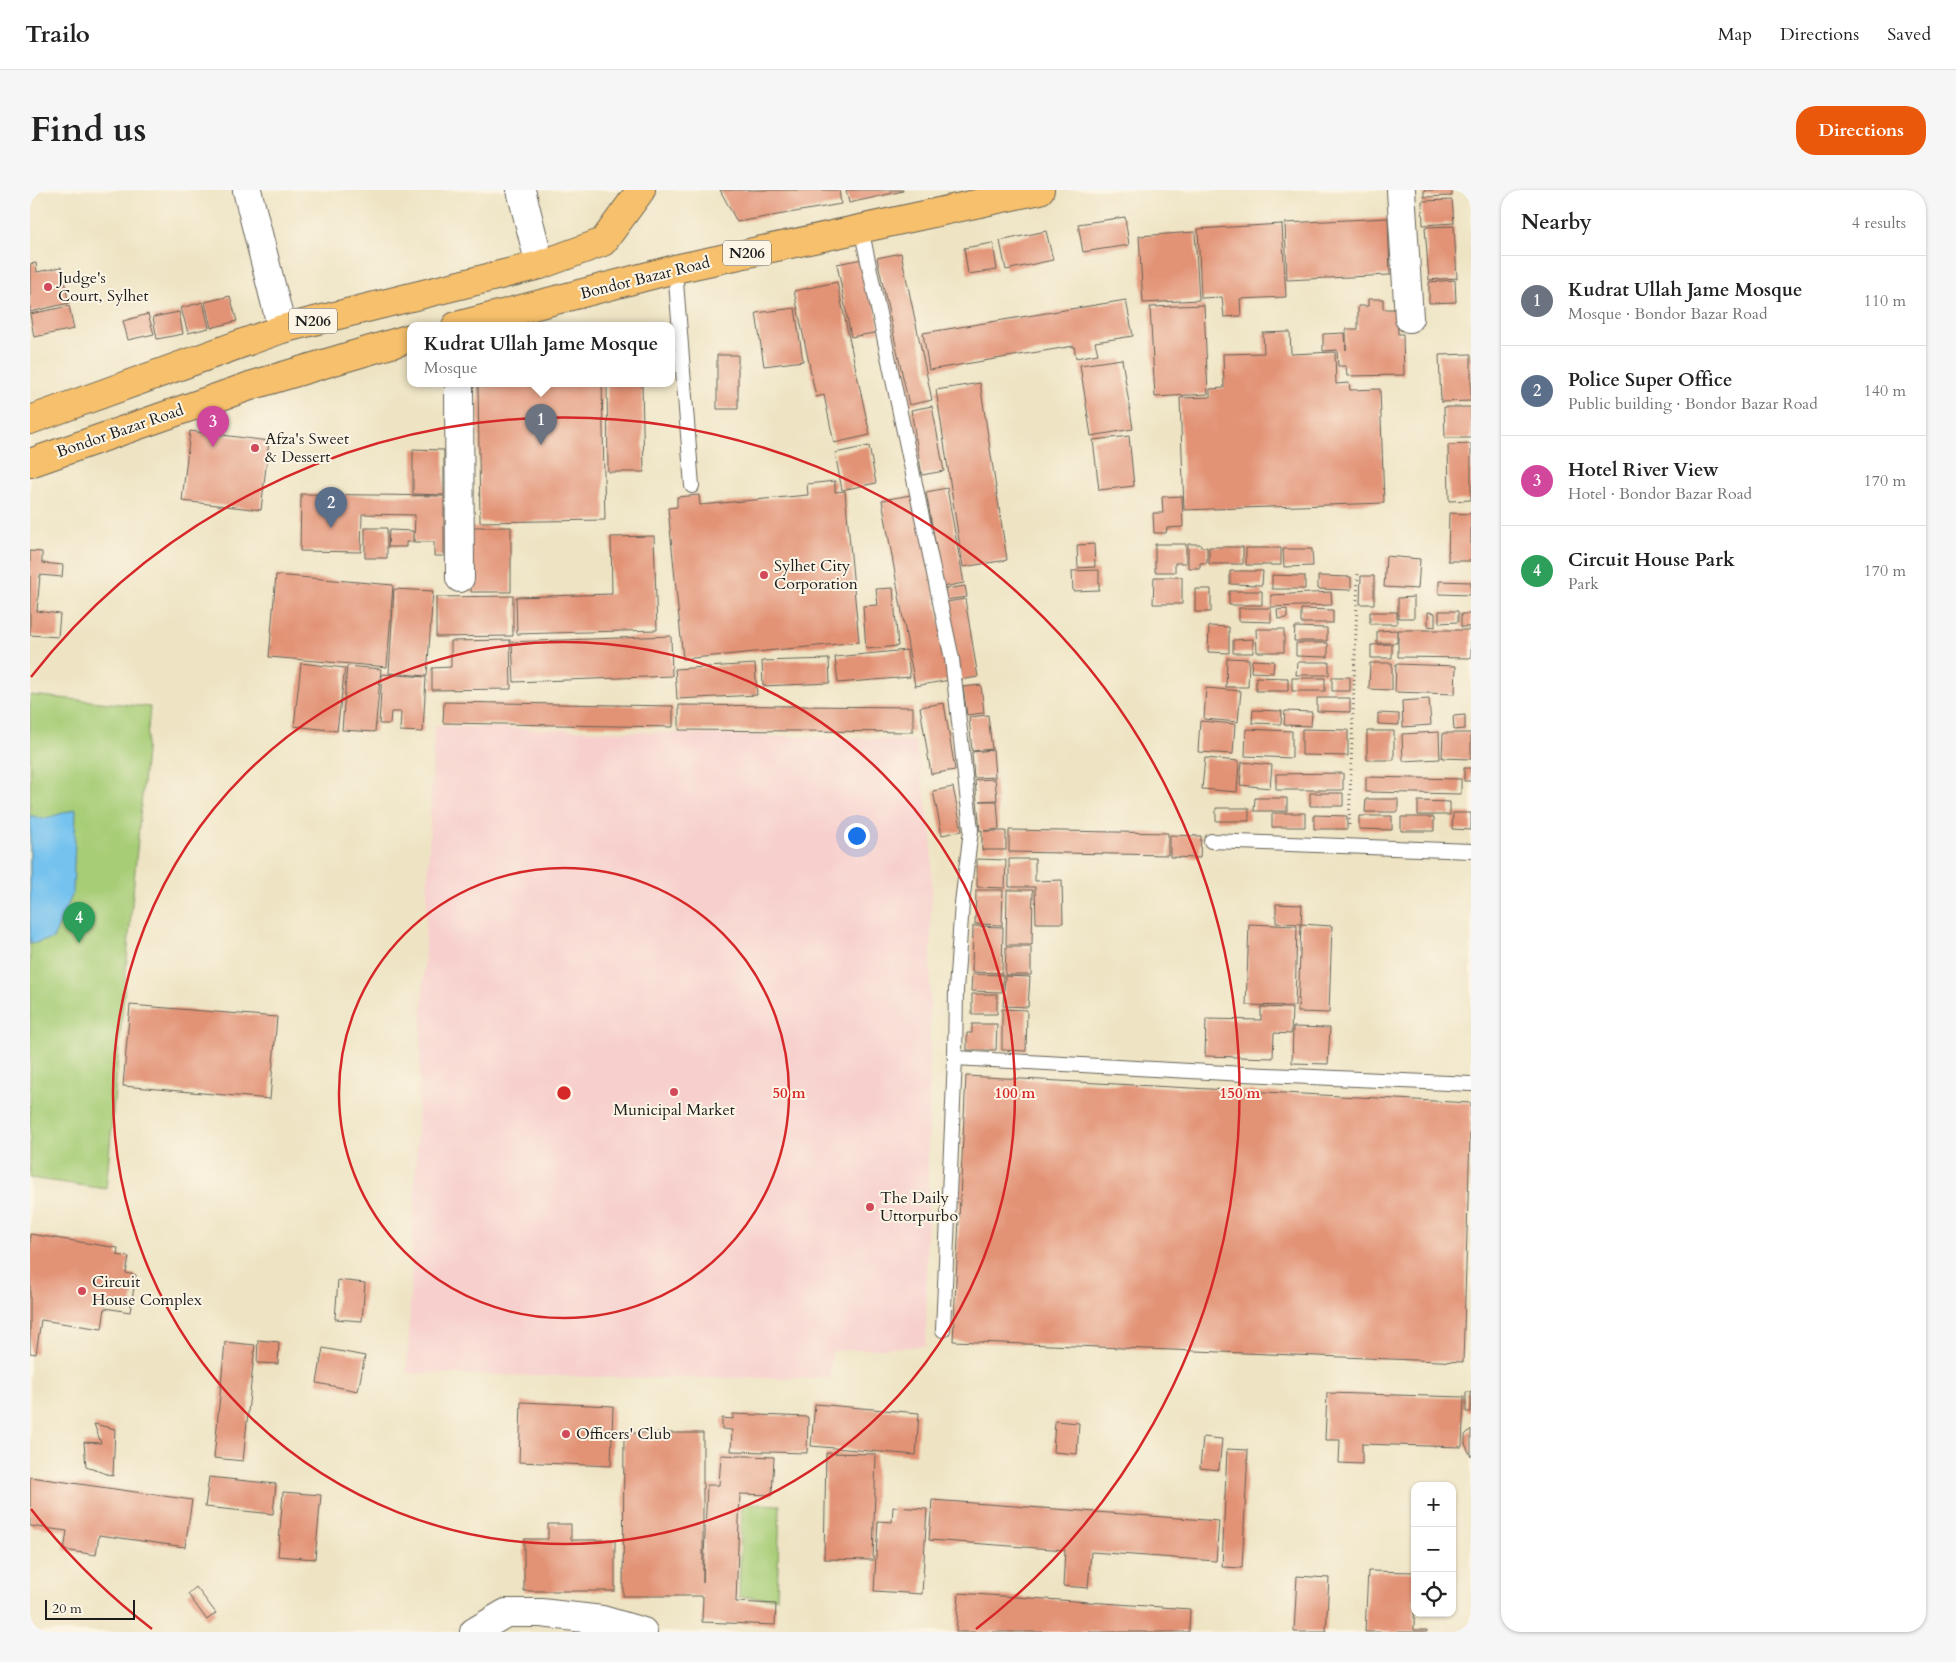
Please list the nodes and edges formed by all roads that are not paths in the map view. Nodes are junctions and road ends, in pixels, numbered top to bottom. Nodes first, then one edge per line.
1 (249, 190) edge
2 (521, 190) edge
3 (641, 190) edge
4 (1040, 190) edge
5 (1401, 190) edge
6 (861, 228) junction
7 (540, 265) junction
8 (675, 269) junction
9 (1408, 318) dead end
10 (473, 322) edge
11 (282, 328) junction
12 (407, 339) edge
13 (459, 387) edge
14 (30, 420) edge
15 (30, 463) edge
16 (692, 486) dead end
17 (460, 578) dead end
18 (1211, 841) dead end
19 (1471, 851) edge
20 (955, 1058) junction
21 (1471, 1084) edge
22 (943, 1330) dead end
23 (474, 1632) edge
24 (643, 1632) edge

1 - 11 street
2 - 7 street
3 - 7 highway, N206
4 - 6 highway, Bondor Bazar Road / N206
5 - 9 street
6 - 8 highway, Bondor Bazar Road / N206
6 - 20 lane
7 - 11 highway, N206
8 - 10 highway, Bondor Bazar Road / N206
8 - 16 lane
11 - 14 highway, N206
12 - 15 highway, Bondor Bazar Road
13 - 17 street
18 - 19 lane
20 - 21 lane
20 - 22 lane
23 - 24 street

